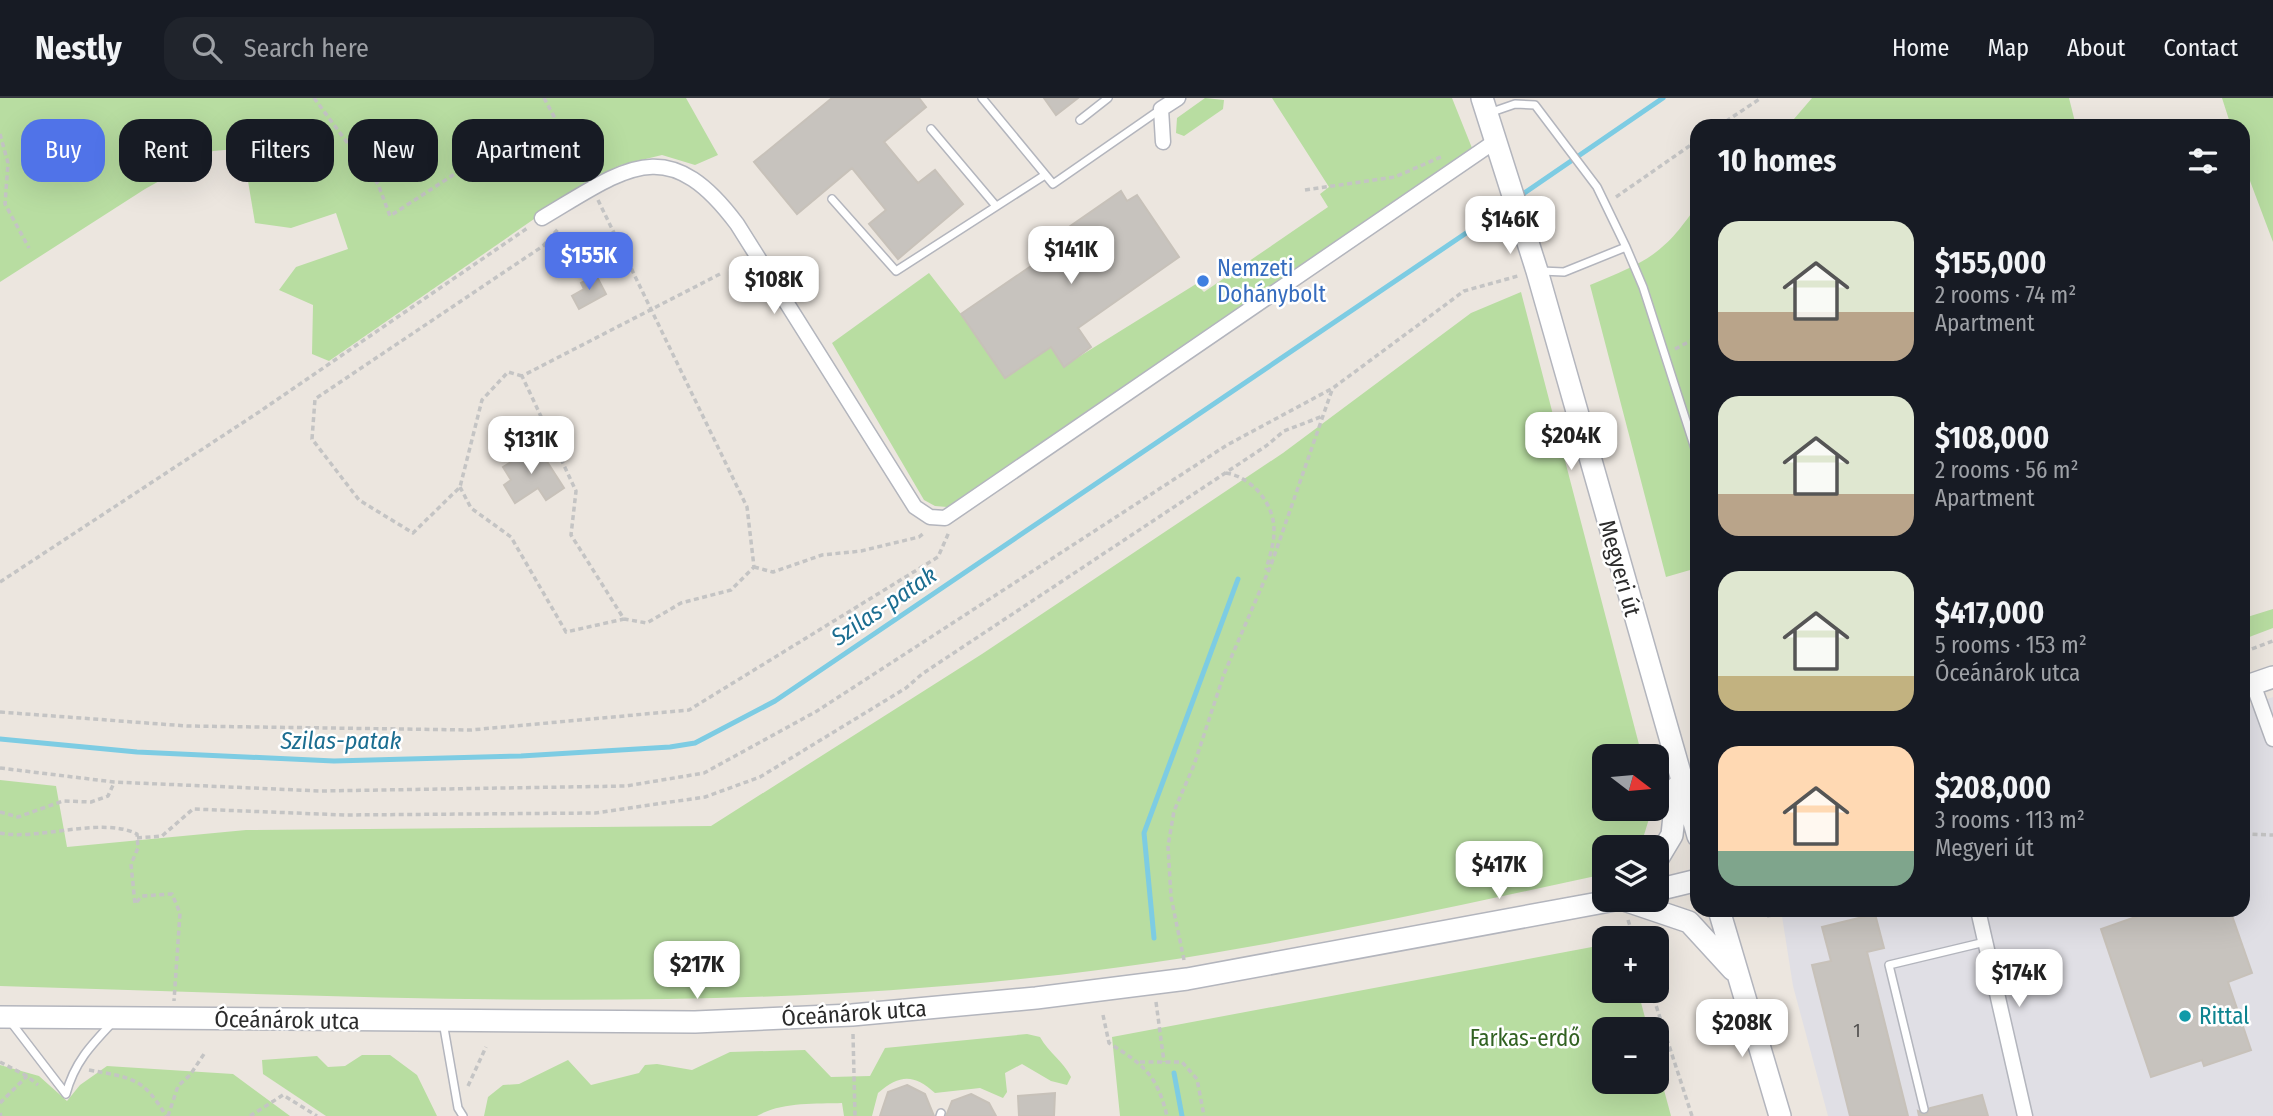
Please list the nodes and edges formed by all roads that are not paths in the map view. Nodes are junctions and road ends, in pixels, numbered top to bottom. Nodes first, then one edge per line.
1 (982, 98) edge
2 (1108, 98) edge
3 (1178, 98) edge
4 (1485, 106) edge
5 (1161, 109) junction
6 (1080, 120) dead end
7 (931, 129) dead end
8 (1163, 142) dead end
9 (1500, 150) junction
10 (1045, 174) junction
11 (832, 199) dead end
12 (996, 206) junction
13 (542, 218) road end
14 (1626, 247) junction
15 (1537, 271) junction
16 (1690, 433) edge
17 (2257, 683) edge
18 (2273, 739) edge
19 (1676, 761) junction
20 (1690, 774) edge
21 (1690, 809) edge
22 (1669, 840) edge
23 (1690, 882) edge
24 (1669, 887) edge
25 (1592, 904) edge
26 (1665, 912) edge
27 (1721, 917) edge
28 (1980, 917) edge
29 (1986, 942) junction
30 (1743, 991) junction
31 (4, 1017) edge
32 (114, 1020) junction
33 (443, 1022) junction
34 (1924, 1109) dead end
35 (463, 1116) edge
36 (1780, 1116) edge
37 (2025, 1116) edge

1 - 10 lane
2 - 6 lane
3 - 5 street
4 - 9 street, Megyeri út
4 - 14 lane
5 - 8 street
5 - 10 lane
7 - 12 lane
9 - 13 street
9 - 15 street, Megyeri út
10 - 12 lane
11 - 12 lane
14 - 15 lane
14 - 16 lane
15 - 19 street, Megyeri út
17 - 18 street
19 - 20 street
19 - 21 street, Megyeri út
19 - 22 street
23 - 24 street
25 - 33 street, Óceánárok utca
26 - 30 street
27 - 30 street
28 - 29 street
29 - 34 lane
29 - 37 street
30 - 36 street
31 - 32 street, Óceánárok utca
31 - 32 lane
32 - 33 street, Óceánárok utca
33 - 35 lane

